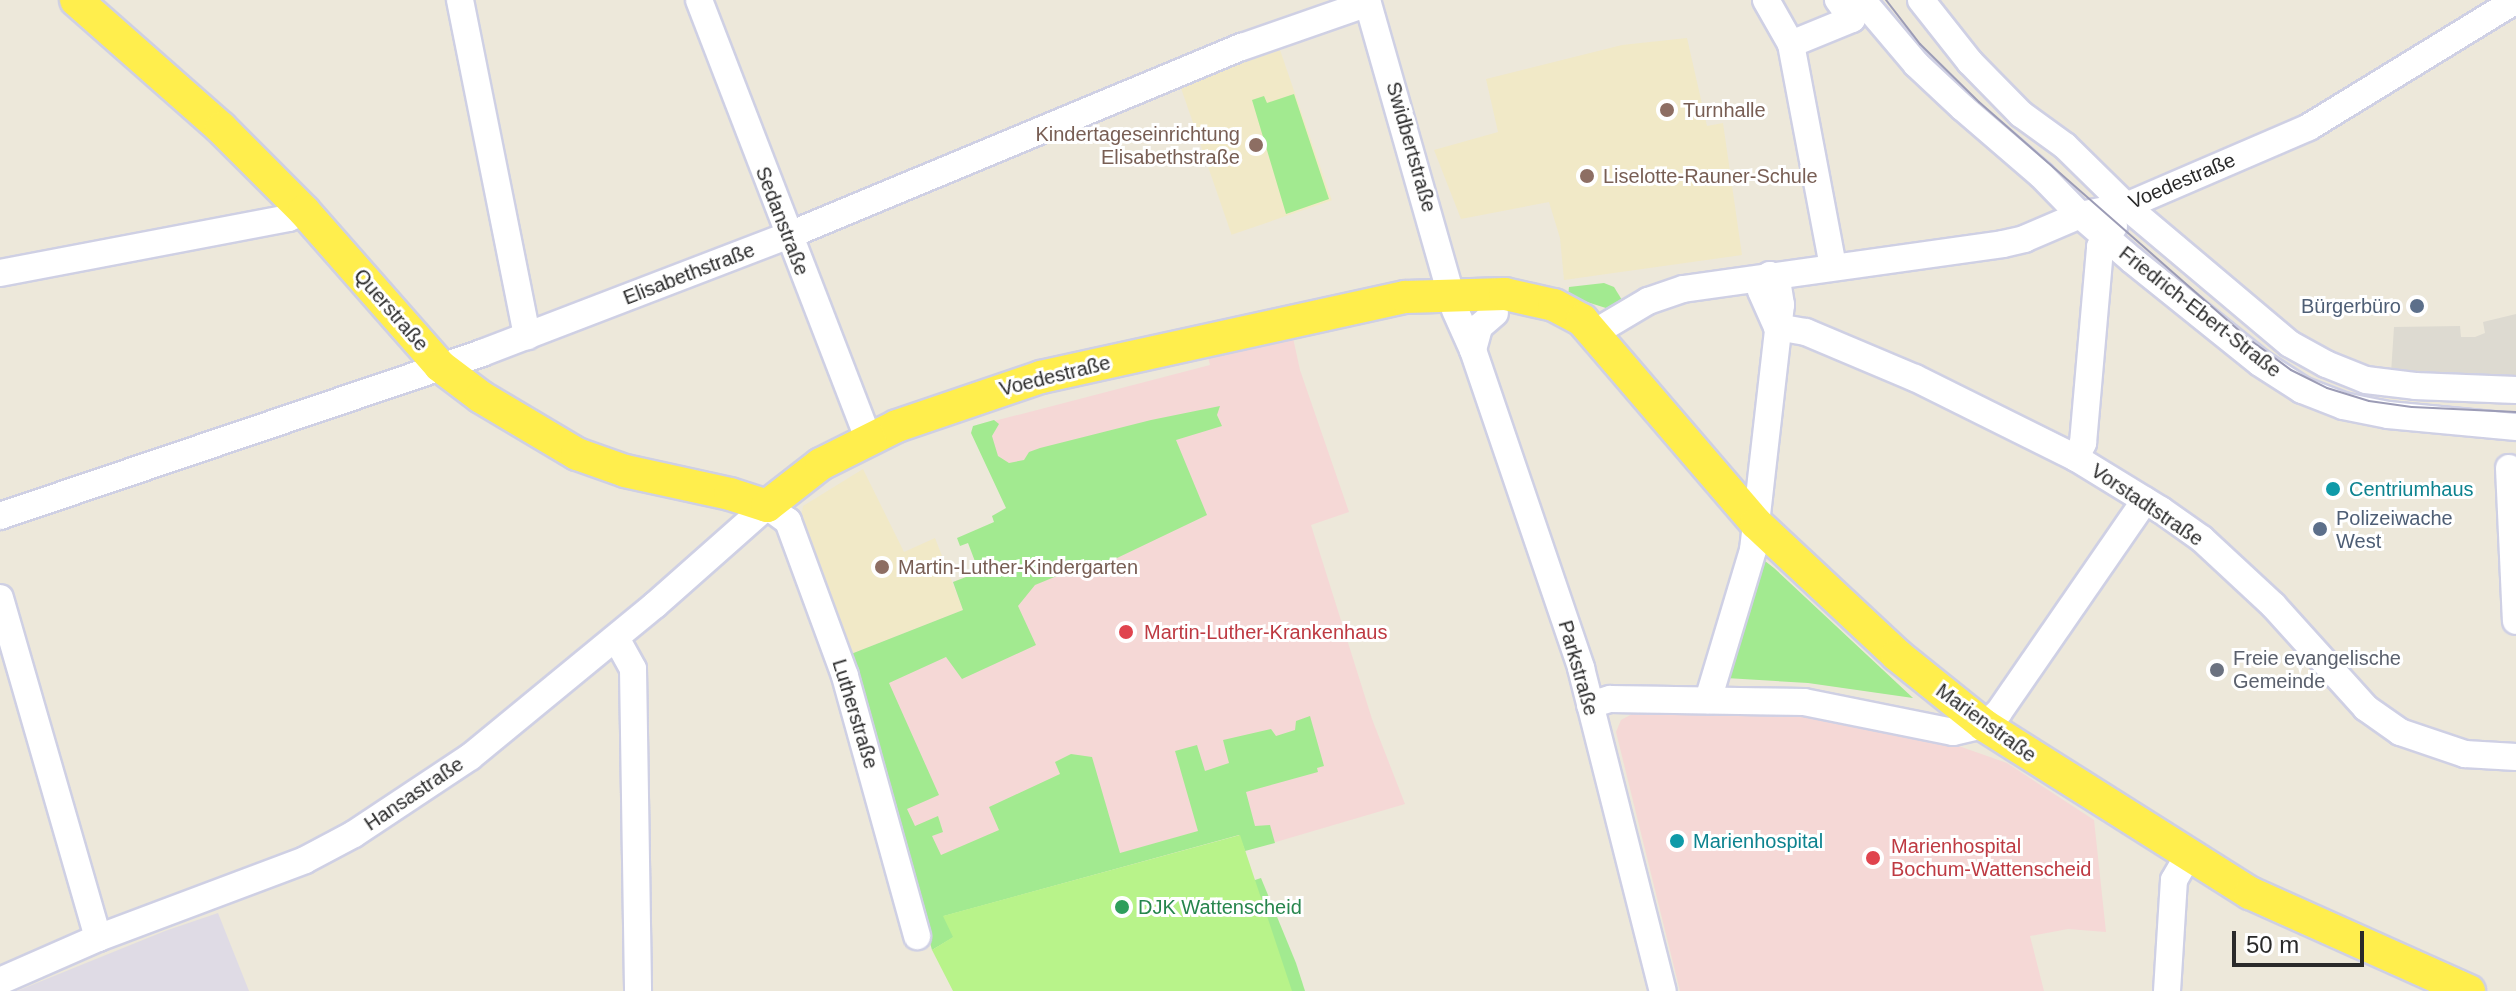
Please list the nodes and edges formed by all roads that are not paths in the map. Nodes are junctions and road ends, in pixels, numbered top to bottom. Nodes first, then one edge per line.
1 (460, 0) edge
2 (699, 0) edge
3 (1766, 0) edge
4 (1838, 0) edge
5 (1862, 0) edge
6 (1921, 0) edge
7 (1939, 0) edge
8 (2516, 0) edge
9 (1368, 1) edge
10 (80, 2) edge
11 (1949, 38) junction
12 (1791, 44) junction
13 (2126, 206) junction
14 (304, 211) junction
15 (2080, 215) junction
16 (787, 236) junction
17 (2106, 238) junction
18 (1824, 269) junction
19 (0, 273) edge
20 (1770, 284) junction
21 (1453, 302) junction
22 (1495, 313) junction
23 (1777, 327) junction
24 (1594, 333) junction
25 (527, 336) junction
26 (1473, 350) junction
27 (440, 366) junction
28 (2516, 390) edge
29 (2516, 427) edge
30 (869, 440) junction
31 (2076, 458) junction
32 (2509, 468) dead end
33 (2145, 500) junction
34 (767, 506) junction
35 (0, 516) edge
36 (1756, 523) junction
37 (0, 598) edge
38 (2516, 621) edge
39 (616, 638) junction
40 (1941, 692) junction
41 (1708, 700) junction
42 (1590, 705) junction
43 (1918, 724) junction
44 (1984, 725) junction
45 (2516, 757) edge
46 (2188, 856) junction
47 (917, 936) dead end
48 (98, 938) junction
49 (0, 981) edge
50 (638, 991) edge
51 (1663, 991) edge
52 (2167, 991) edge
53 (2469, 991) edge

1 - 25 street
2 - 16 street, Sedanstraße
3 - 12 street
4 - 12 street
5 - 15 street, Friedrich-Ebert-Straße
6 - 11 street, Friedrich-Ebert-Straße
7 - 11 street
8 - 13 street, Voedestraße
9 - 16 street, Elisabethstraße
9 - 21 street, Swidbertstraße
10 - 14 main road, Querstraße
11 - 13 street, Friedrich-Ebert-Straße
12 - 18 street
13 - 15 street, Voedestraße
13 - 17 street
13 - 28 street, Friedrich-Ebert-Straße
14 - 19 street
14 - 27 main road, Querstraße
15 - 17 street, Friedrich-Ebert-Straße
15 - 18 street, Voedestraße
16 - 25 street, Elisabethstraße
16 - 30 street, Sedanstraße
17 - 29 street, Friedrich-Ebert-Straße
17 - 31 street
18 - 20 street, Voedestraße
20 - 23 street
20 - 24 street, Voedestraße
21 - 22 main road, Voedestraße
21 - 24 main road, Voedestraße
21 - 26 street, Parkstraße
21 - 30 main road, Voedestraße
22 - 24 main road, Voedestraße
22 - 26 street
23 - 31 street, Vorstadtstraße
23 - 36 street
24 - 36 main road, Marienstraße
25 - 27 street, Elisabethstraße
26 - 42 street, Parkstraße
27 - 34 main road, Querstraße
27 - 35 street, Elisabethstraße
30 - 34 main road, Voedestraße
31 - 33 street, Vorstadtstraße
32 - 38 street
33 - 44 street
33 - 45 street, Vorstadtstraße
34 - 39 street, Hansastraße
34 - 47 street, Lutherstraße
36 - 40 main road, Marienstraße
36 - 41 street
37 - 48 street
39 - 48 street, Hansastraße
39 - 50 street
40 - 43 street
40 - 44 main road, Marienstraße
41 - 42 street
41 - 43 street
42 - 51 street, Parkstraße
43 - 44 street
44 - 46 main road, Marienstraße
46 - 52 street
46 - 53 main road, Marienstraße
48 - 49 street, Hansastraße

